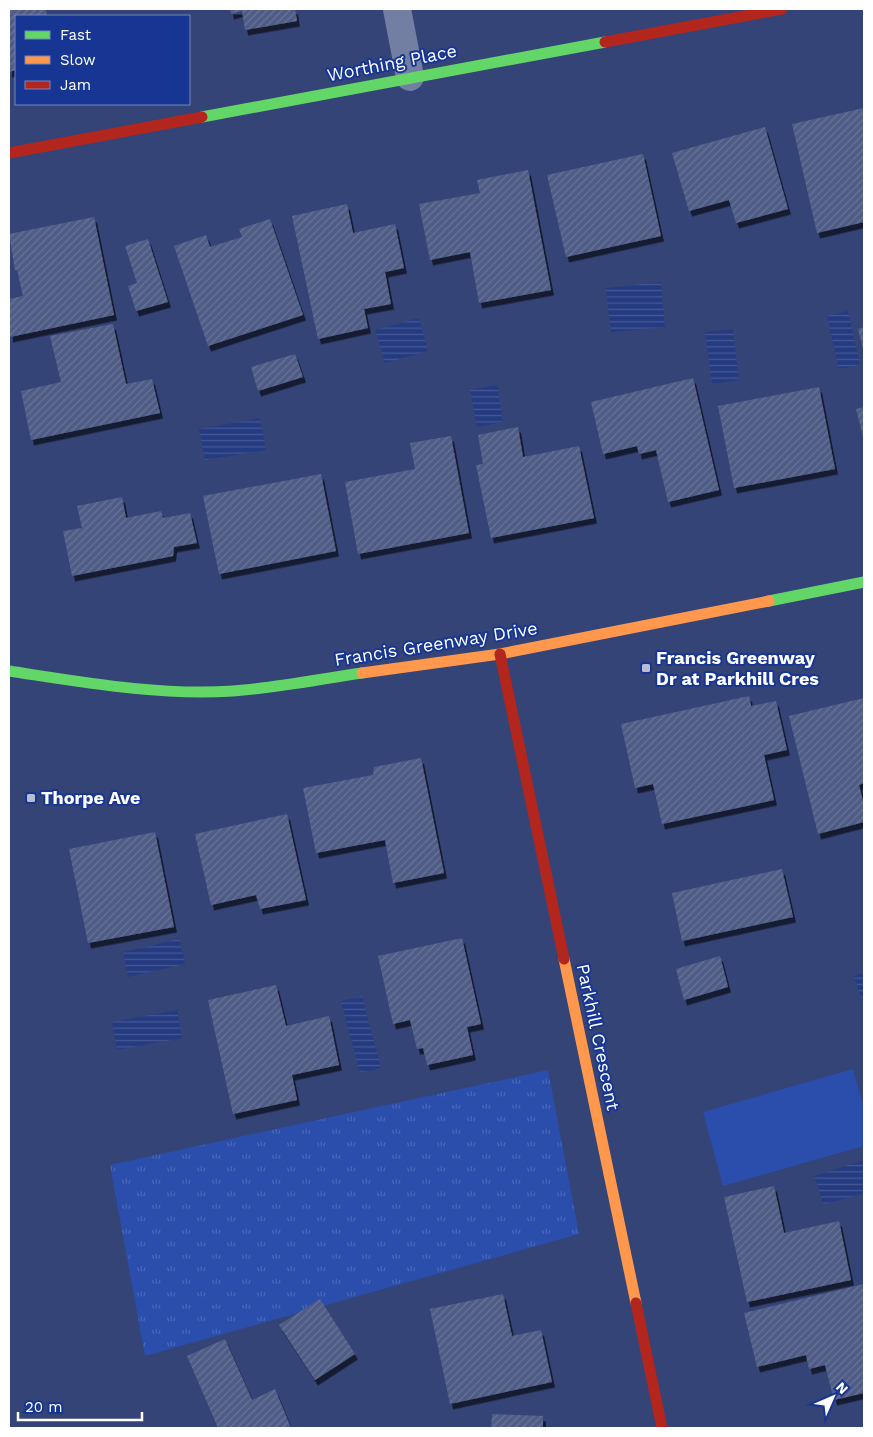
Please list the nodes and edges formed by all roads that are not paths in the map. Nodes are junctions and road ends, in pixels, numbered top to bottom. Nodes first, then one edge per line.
1 (397, 9) edge
2 (782, 9) edge
3 (410, 77) junction
4 (9, 153) edge
5 (864, 582) edge
6 (500, 654) junction
7 (9, 671) edge
8 (662, 1428) edge

1 - 3 street
2 - 3 street, Worthing Place
3 - 4 street, Worthing Place
5 - 6 street, Francis Greenway Drive
6 - 7 street, Francis Greenway Drive
6 - 8 street, Parkhill Crescent

